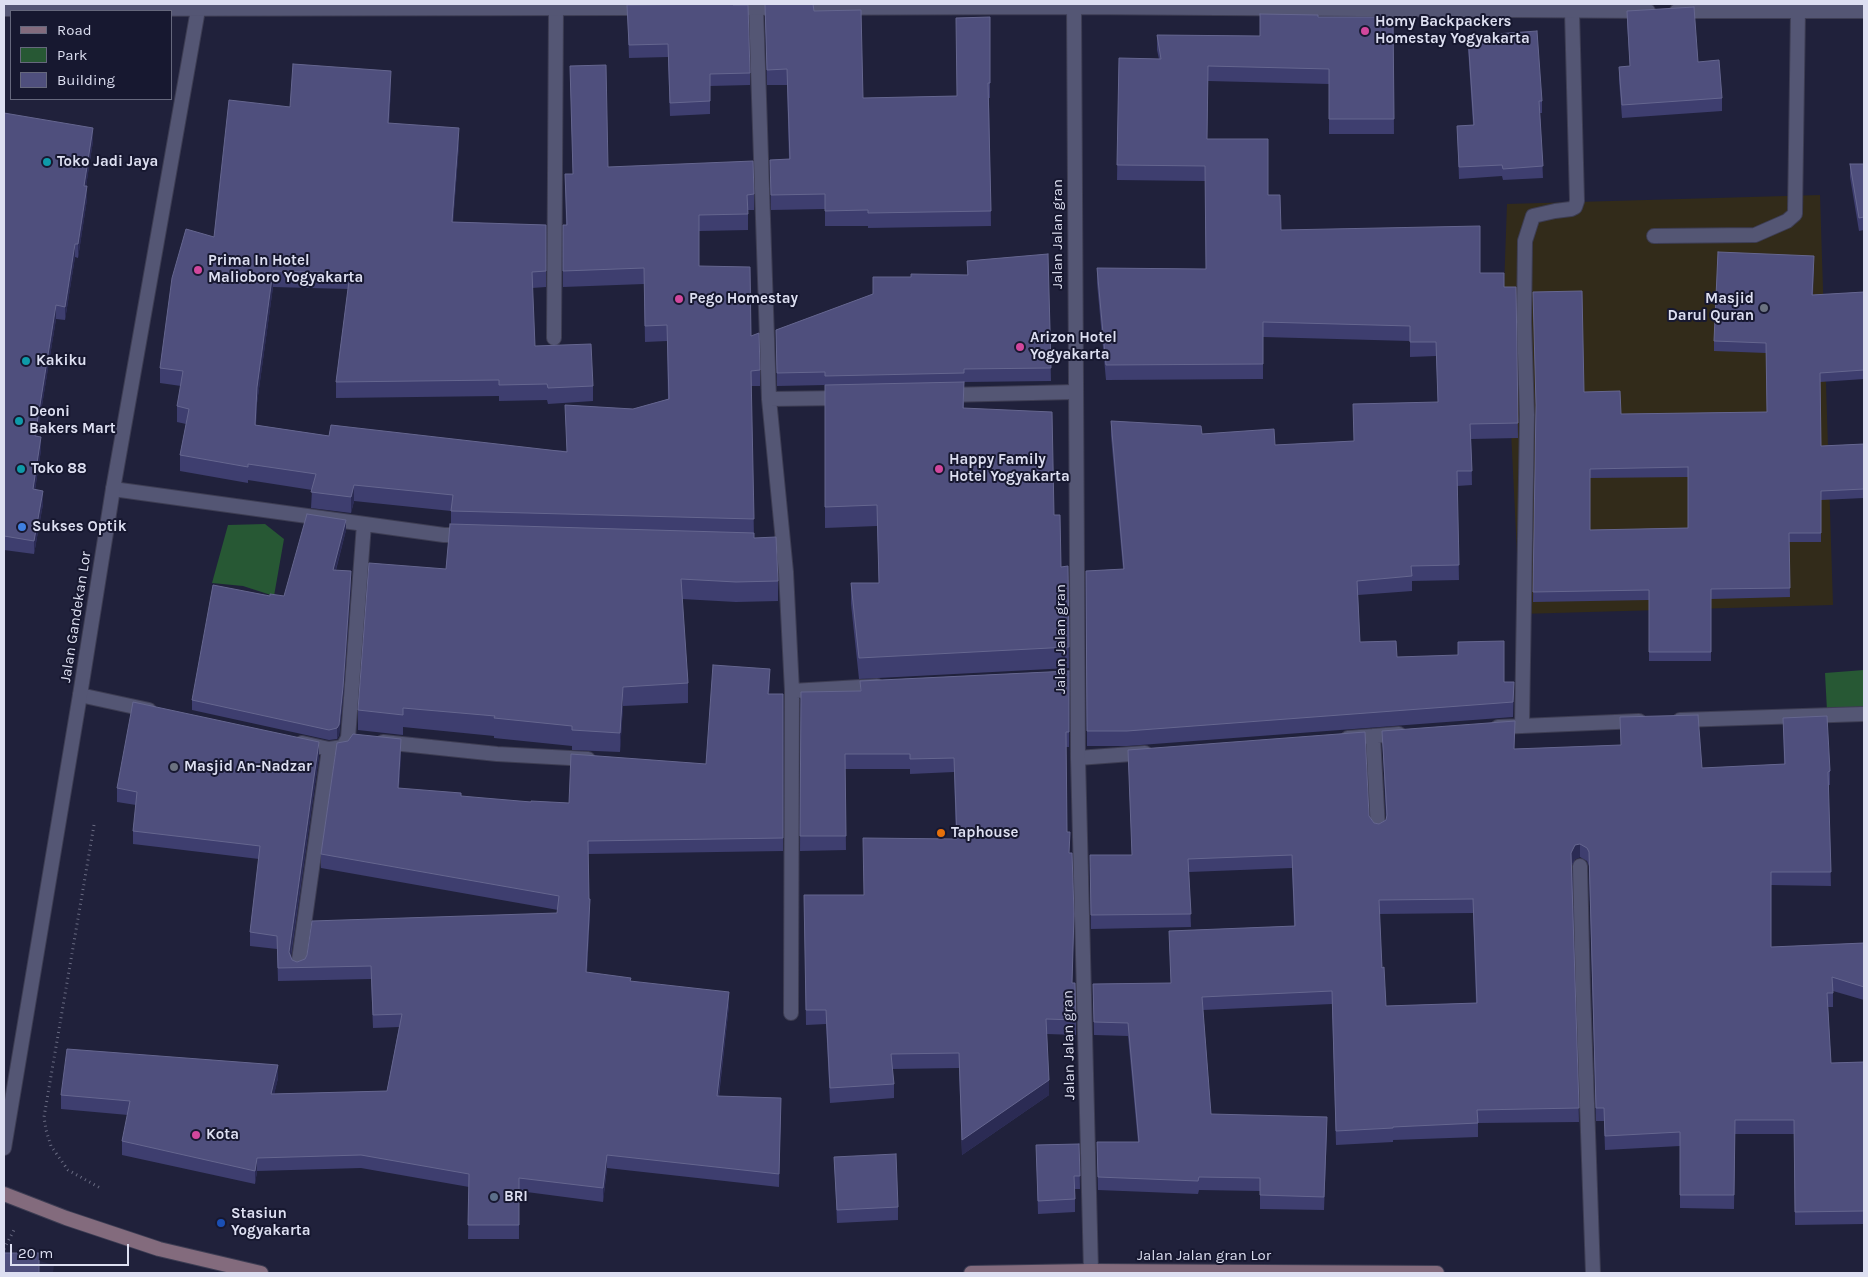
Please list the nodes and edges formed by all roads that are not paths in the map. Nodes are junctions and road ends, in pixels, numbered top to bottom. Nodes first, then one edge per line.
1 (198, 6) edge
2 (1074, 6) edge
3 (4, 8) edge
4 (556, 8) junction
5 (660, 8) edge
6 (718, 8) edge
7 (756, 8) junction
8 (1798, 10) junction
9 (1572, 11) junction
10 (1864, 11) edge
11 (1654, 236) dead end
12 (554, 338) dead end
13 (1075, 392) junction
14 (937, 395) edge
15 (858, 397) edge
16 (769, 399) junction
17 (113, 489) junction
18 (364, 524) junction
19 (483, 536) edge
20 (765, 544) edge
21 (784, 548) junction
22 (890, 686) edge
23 (792, 691) junction
24 (80, 695) junction
25 (165, 713) edge
26 (1864, 714) edge
27 (1522, 725) junction
28 (1482, 728) edge
29 (1412, 733) edge
30 (1373, 736) junction
31 (1334, 739) edge
32 (290, 740) edge
33 (357, 740) junction
34 (329, 749) junction
35 (1157, 752) edge
36 (1078, 758) junction
37 (606, 760) edge
38 (1378, 829) edge
39 (1580, 866) dead end
40 (298, 967) edge
41 (791, 1013) dead end
42 (4, 1148) edge
43 (4, 1194) edge
44 (1091, 1271) junction
45 (261, 1273) edge
46 (971, 1273) edge
47 (1437, 1273) edge
48 (1593, 1273) edge

1 - 3 street
1 - 4 street
1 - 17 street, Jalan Gandekan Lor
2 - 7 street
2 - 9 street
2 - 13 street, Jalan Jalan gran
4 - 5 street
4 - 12 street
6 - 7 street
7 - 16 street
8 - 9 street
8 - 10 street
8 - 11 street
9 - 27 street
13 - 14 street
13 - 36 street, Jalan Jalan gran
15 - 16 street
16 - 21 street
17 - 18 street
17 - 24 street, Jalan Gandekan Lor
18 - 19 street
18 - 33 street
20 - 21 street
21 - 23 street
22 - 23 street
23 - 41 street
24 - 25 street
24 - 42 street, Jalan Gandekan Lor
26 - 27 street
27 - 28 street
29 - 30 street
30 - 31 street
30 - 38 street
32 - 34 street
33 - 34 street
33 - 37 street
34 - 40 street
35 - 36 street
36 - 44 street, Jalan Jalan gran
39 - 48 street
43 - 45 main road
44 - 46 main road, Jalan Jalan gran Lor
44 - 47 main road, Jalan Jalan gran Lor

